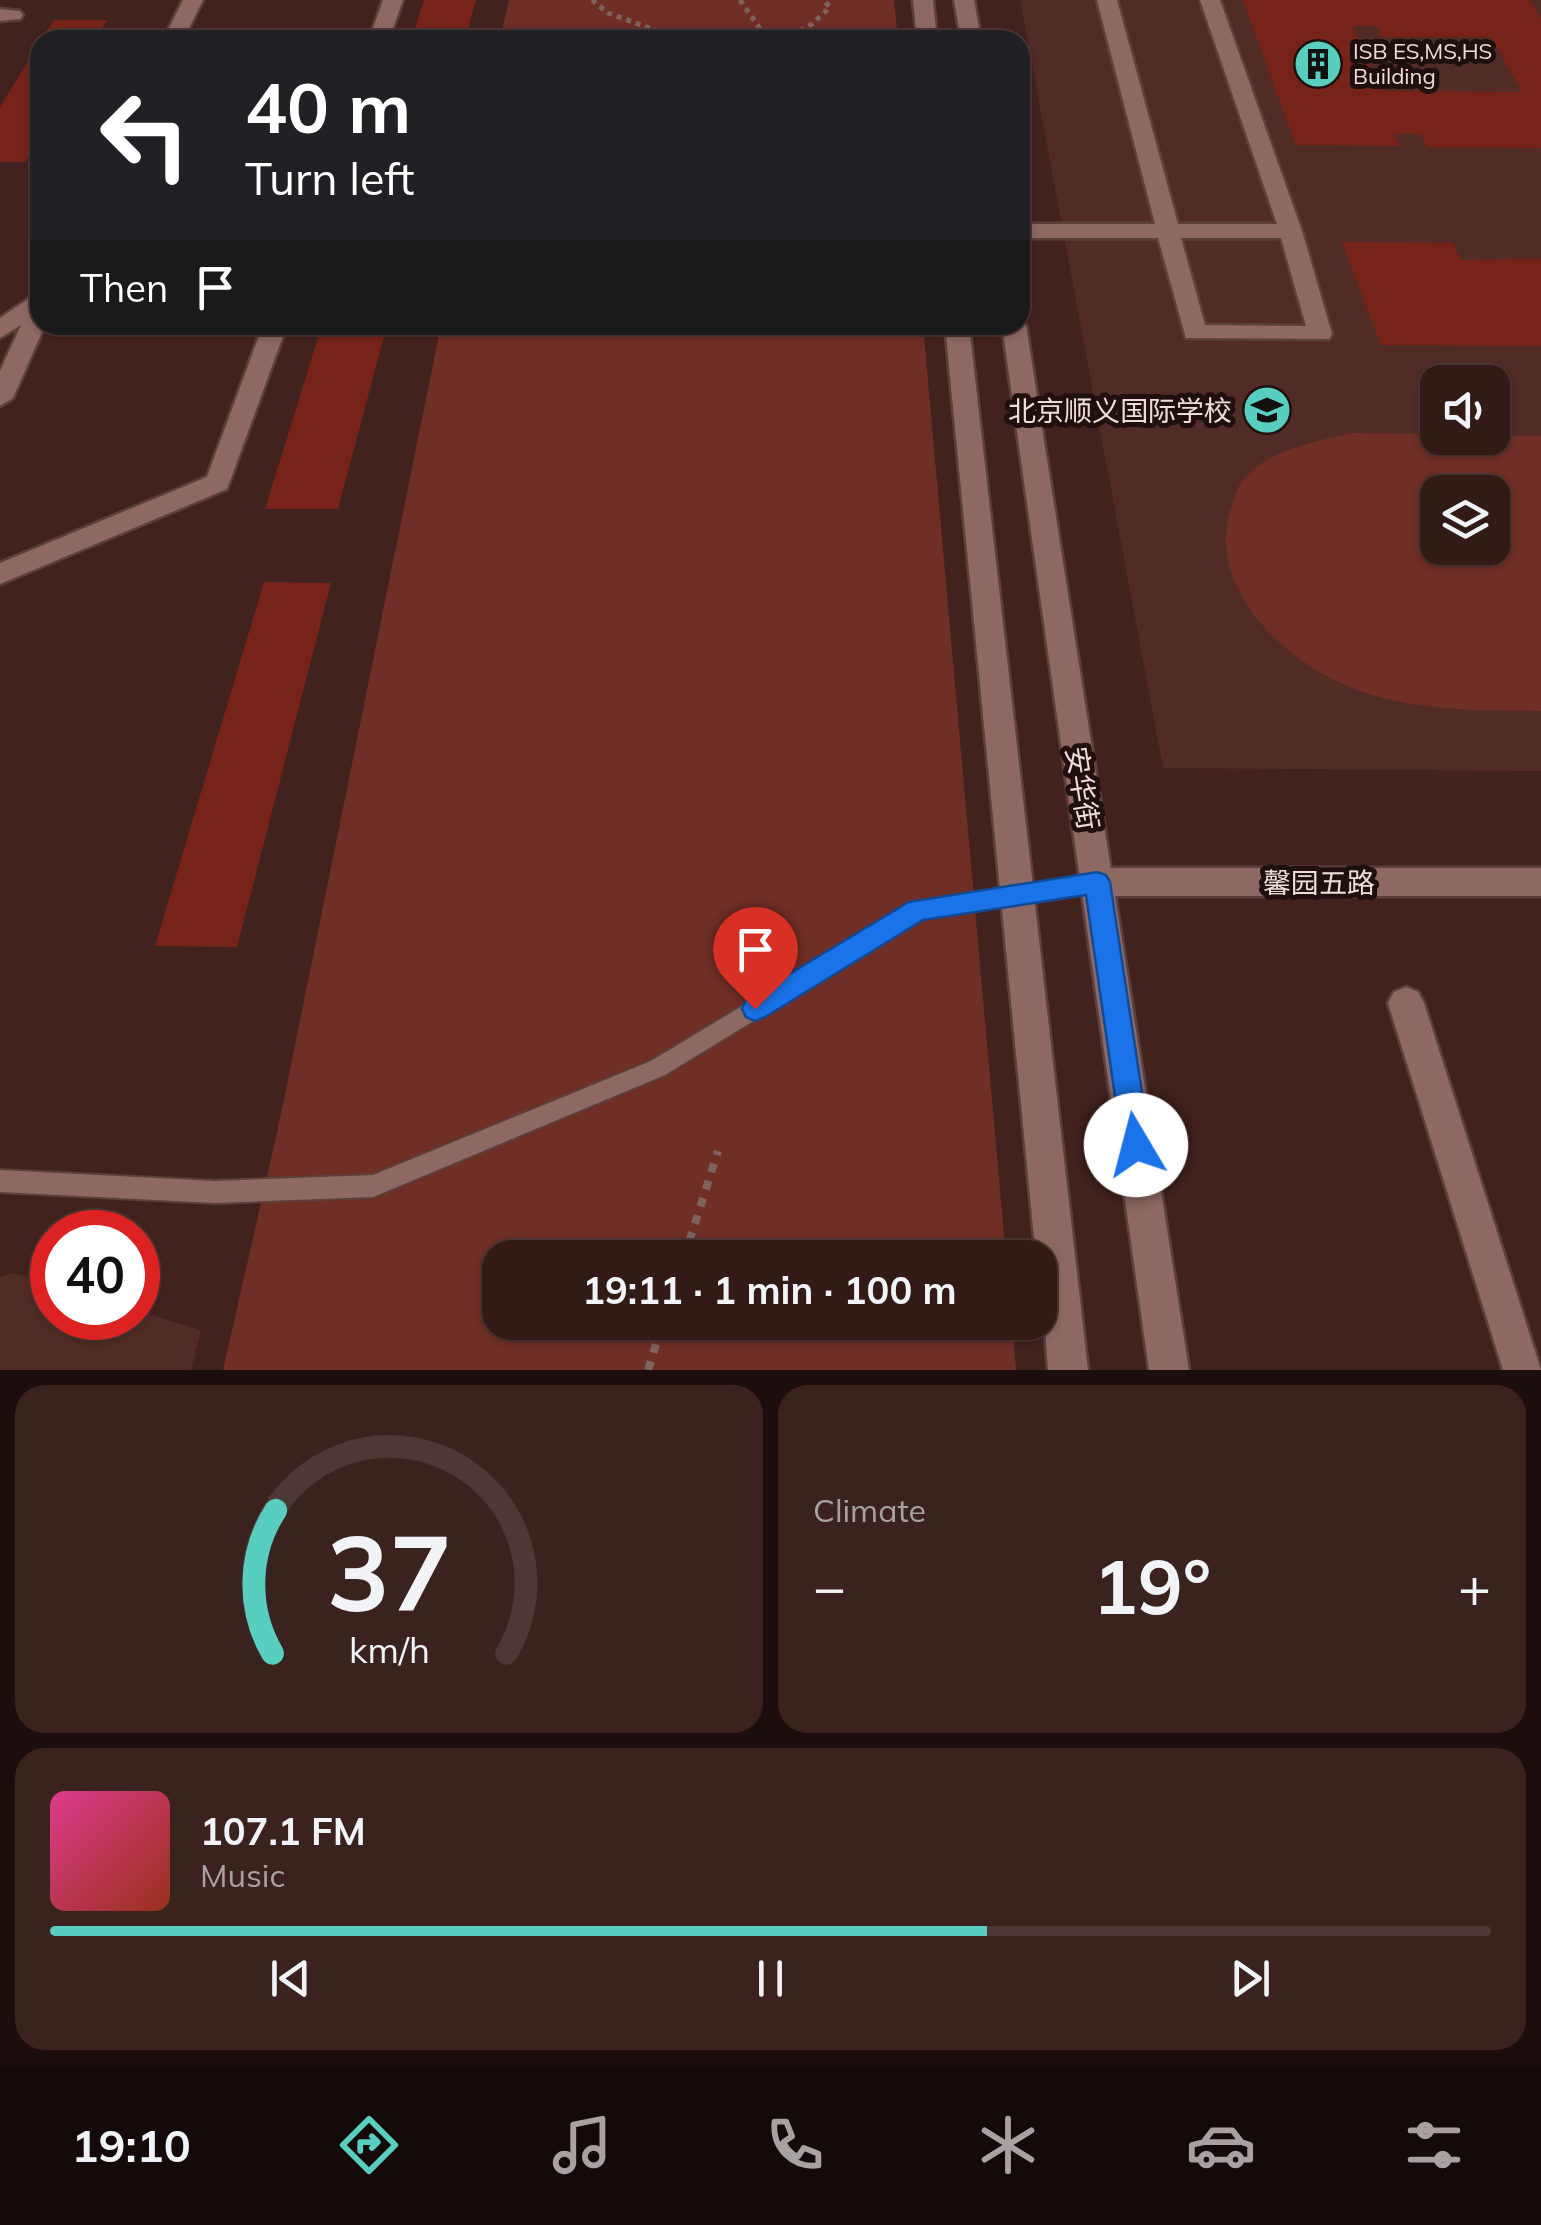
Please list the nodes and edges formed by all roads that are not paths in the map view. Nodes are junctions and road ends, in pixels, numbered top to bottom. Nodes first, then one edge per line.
1 (193, 0) edge
2 (393, 0) edge
3 (923, 0) edge
4 (964, 0) edge
5 (1107, 0) edge
6 (1210, 0) edge
7 (178, 30) edge
8 (382, 30) edge
9 (927, 30) edge
10 (968, 30) edge
11 (1167, 230) junction
12 (1030, 231) edge
13 (1291, 231) junction
14 (30, 306) edge
15 (0, 330) edge
16 (30, 332) edge
17 (271, 335) edge
18 (958, 335) edge
19 (1015, 335) edge
20 (0, 398) edge
21 (0, 574) edge
22 (1097, 882) junction
23 (1541, 882) edge
24 (1015, 895) junction
25 (1406, 1003) dead end
26 (0, 1180) edge
27 (1068, 1370) edge
28 (1169, 1370) edge
29 (1522, 1370) edge

1 - 7 street
2 - 8 street
3 - 9 street
4 - 10 street
5 - 11 street
6 - 13 street
11 - 12 street
11 - 13 street
11 - 13 street
14 - 15 street
16 - 20 street
17 - 21 street
18 - 24 street
19 - 22 street, 安华街
22 - 23 street, 馨园五路
22 - 24 lane
22 - 28 street, 安华街
24 - 26 lane
24 - 27 street
25 - 29 street

